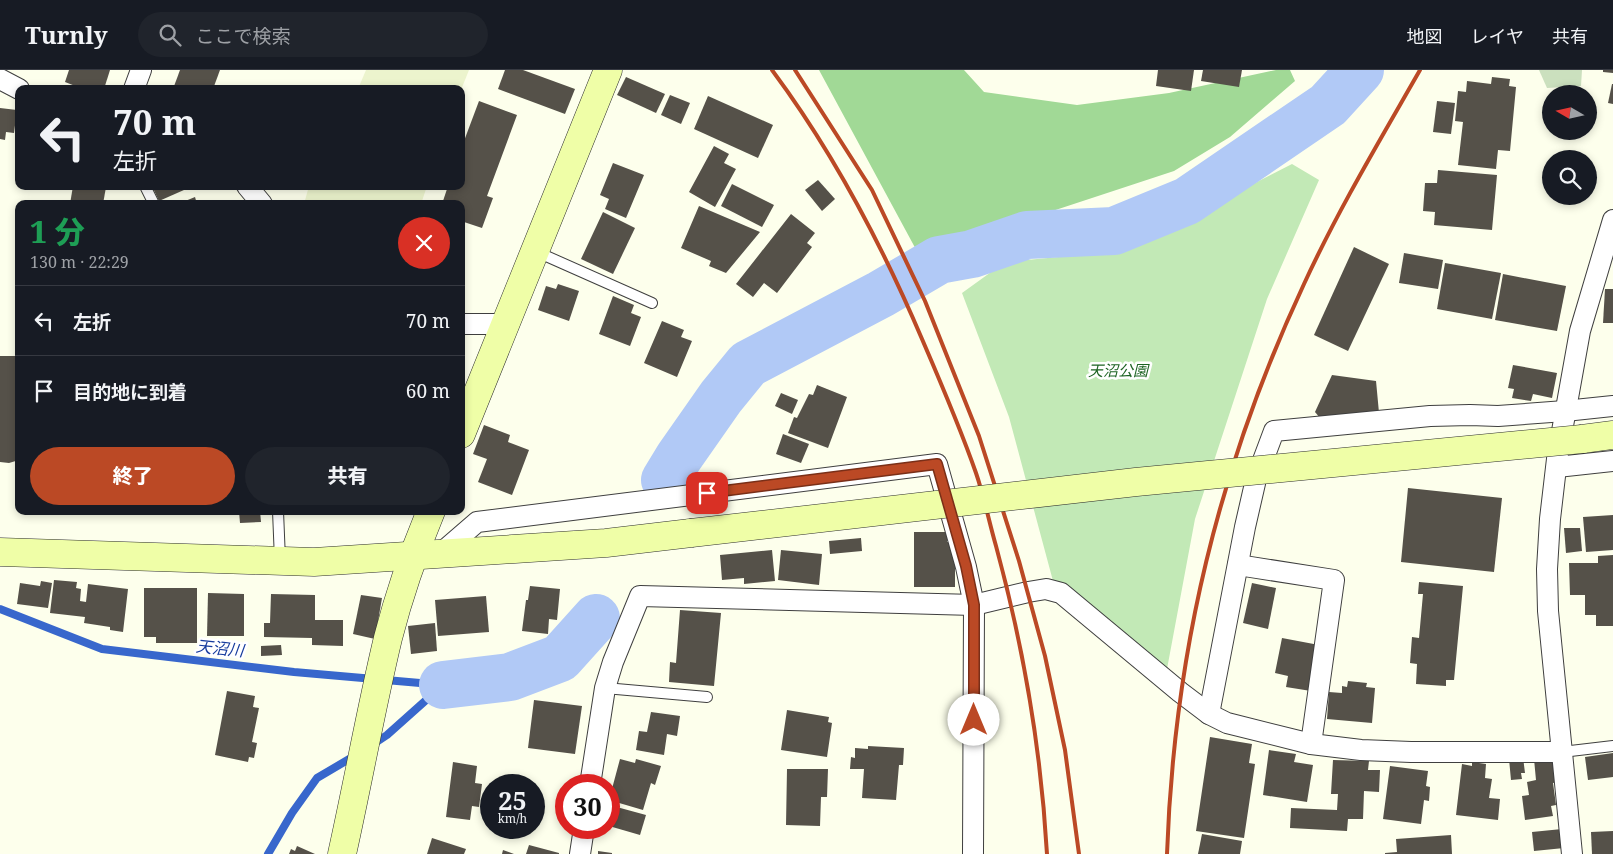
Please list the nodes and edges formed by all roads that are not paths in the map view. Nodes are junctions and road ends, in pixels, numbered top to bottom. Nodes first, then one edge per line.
1 (140, 70) edge
2 (608, 70) edge
3 (0, 79) edge
4 (135, 85) edge
5 (15, 87) edge
6 (250, 190) edge
7 (259, 200) edge
8 (1613, 220) edge
9 (534, 251) junction
10 (652, 303) dead end
11 (465, 324) edge
12 (505, 324) junction
13 (1613, 406) edge
14 (1566, 411) junction
15 (465, 424) edge
16 (1613, 434) edge
17 (1613, 461) edge
18 (1557, 467) junction
19 (278, 515) edge
20 (429, 515) edge
21 (0, 552) edge
22 (440, 554) junction
23 (413, 556) junction
24 (280, 561) junction
25 (1238, 565) junction
26 (974, 605) junction
27 (605, 688) junction
28 (707, 697) dead end
29 (1209, 714) junction
30 (1311, 744) junction
31 (1613, 746) edge
32 (1562, 752) junction
33 (592, 774) edge
34 (582, 839) edge
35 (342, 854) edge
36 (580, 854) edge
37 (973, 854) edge
38 (1572, 854) edge

1 - 4 street
2 - 9 street
3 - 5 street
6 - 7 street
8 - 14 street
9 - 10 lane
9 - 12 street
11 - 12 street
12 - 15 street
13 - 14 street
14 - 18 street
14 - 25 street
16 - 22 street, bridge
17 - 18 street
18 - 32 street
19 - 24 lane
20 - 23 street
21 - 24 street
22 - 23 street
22 - 26 street
23 - 24 street
23 - 35 street
25 - 29 street
25 - 30 street
26 - 27 street
26 - 29 street
26 - 37 street
27 - 28 lane
27 - 33 street
29 - 30 street
30 - 32 street
31 - 32 lane
32 - 38 street
34 - 36 street

